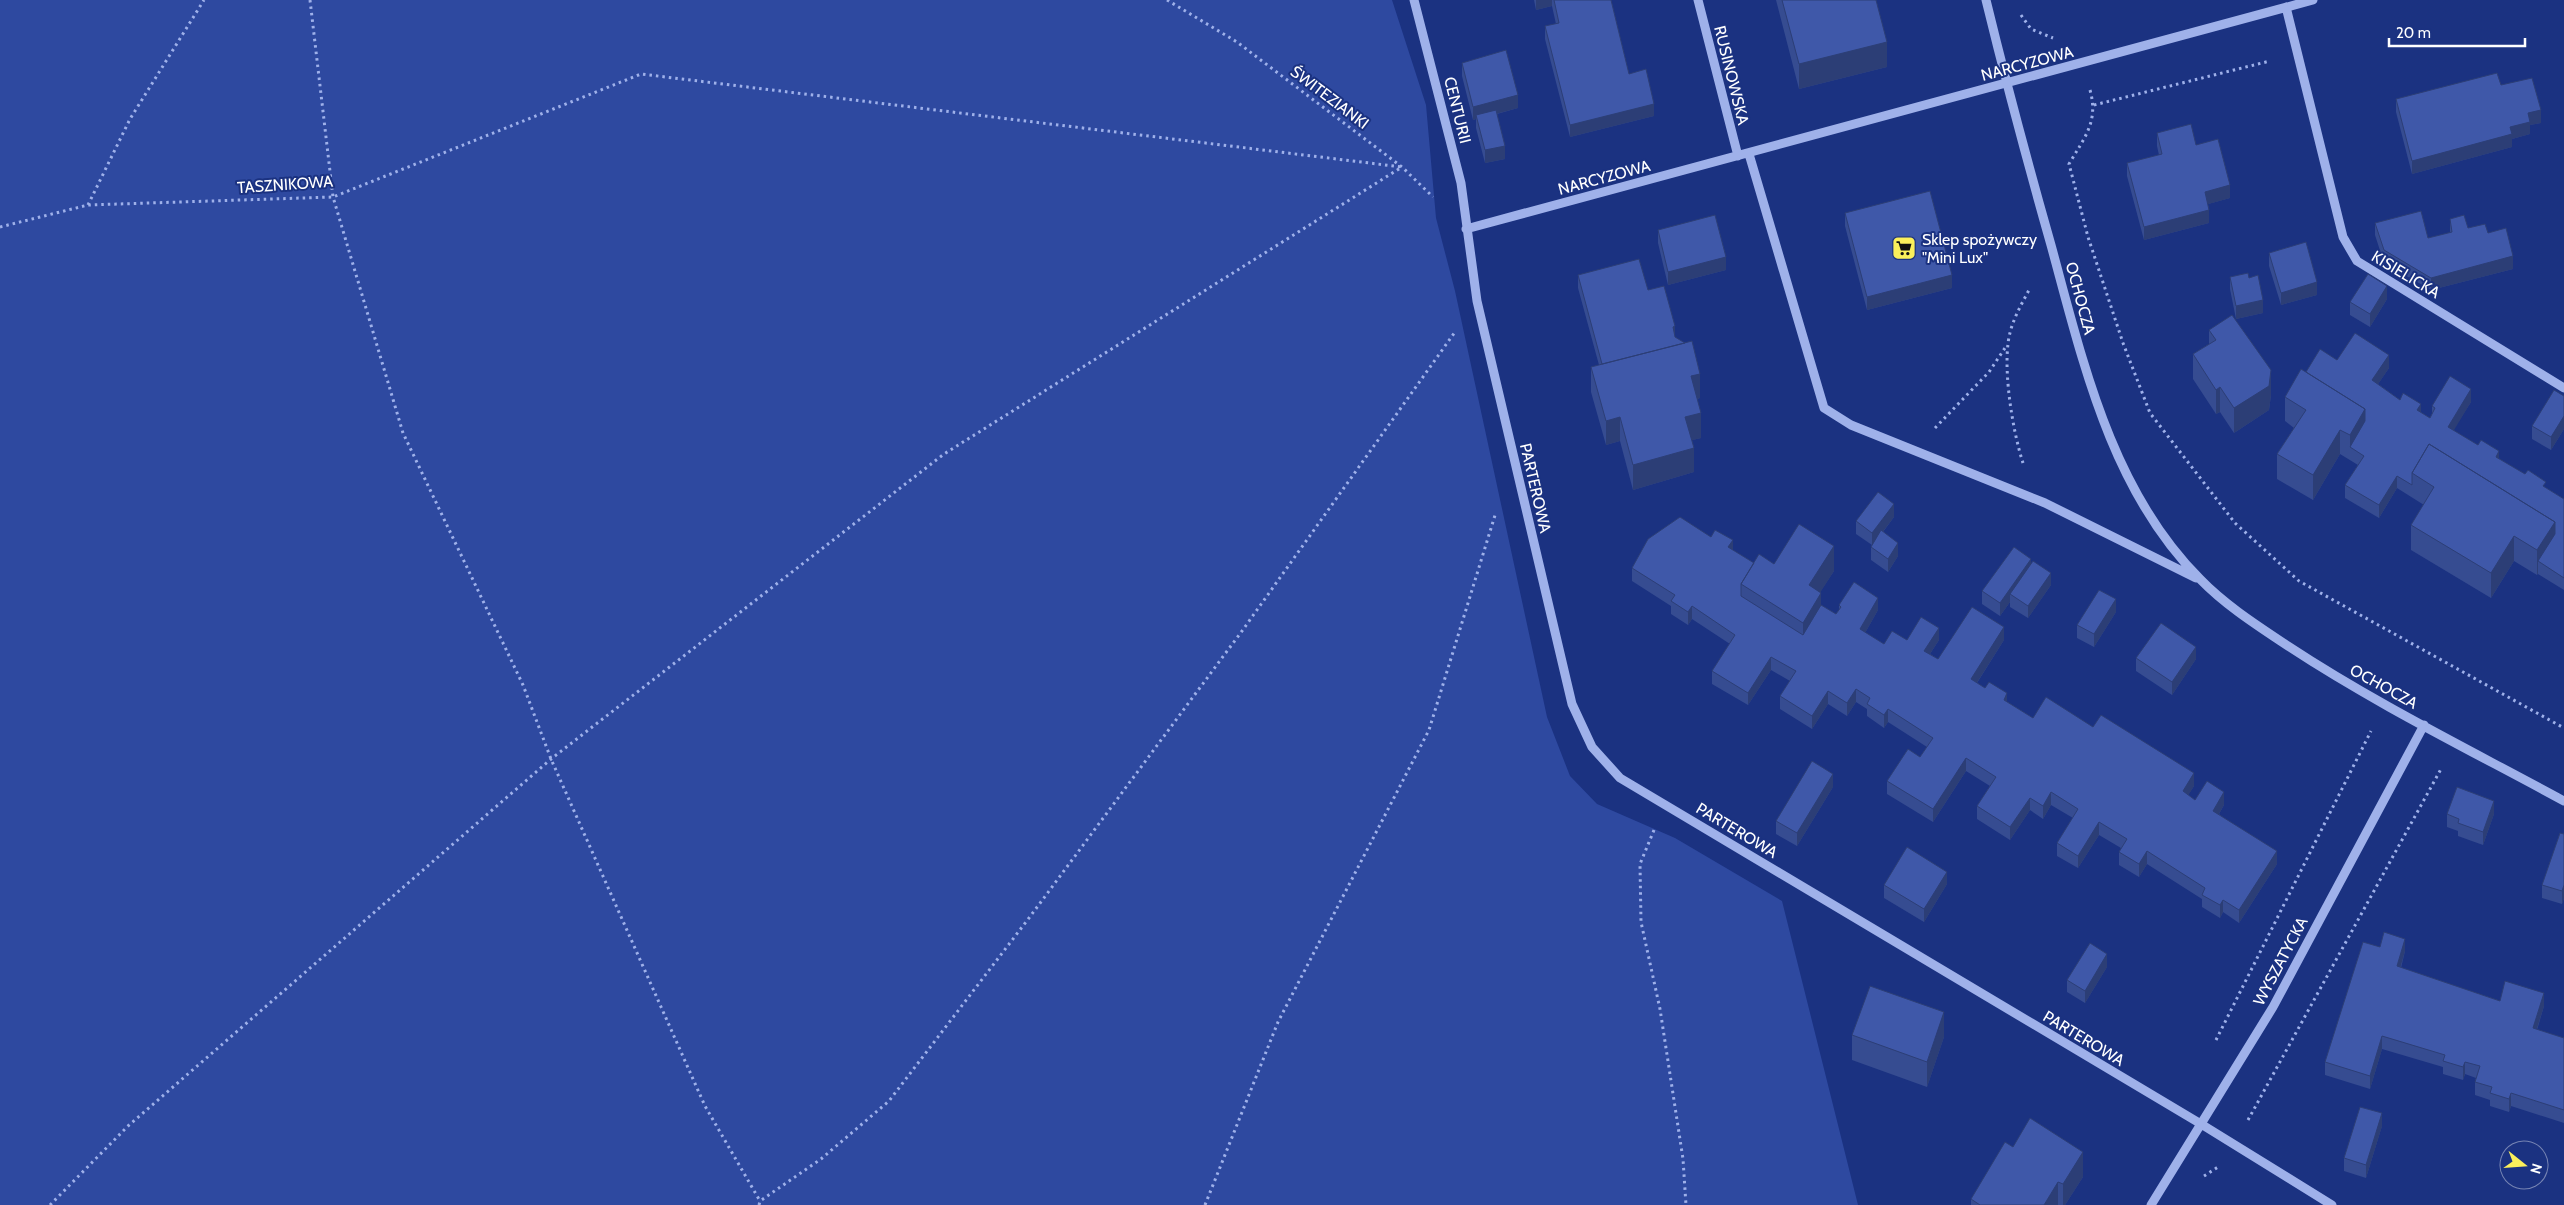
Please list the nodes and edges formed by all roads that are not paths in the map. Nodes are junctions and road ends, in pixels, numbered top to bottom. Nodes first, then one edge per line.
1 (1414, 0) edge
2 (1698, 0) edge
3 (1986, 0) edge
4 (2313, 0) edge
5 (2286, 7) junction
6 (2006, 84) junction
7 (1749, 154) junction
8 (1738, 156) junction
9 (1466, 229) junction
10 (2564, 388) edge
11 (2201, 580) junction
12 (2424, 725) junction
13 (2564, 801) edge
14 (2201, 1124) junction
15 (2151, 1205) edge
16 (2332, 1205) edge

1 - 9 street, CENTURII
2 - 8 street, RUSINOWSKA
3 - 6 street, OCHOCZA
4 - 5 street, NARCYZOWA
5 - 6 street, NARCYZOWA
5 - 10 street, KISIELICKA
6 - 7 street, NARCYZOWA
6 - 11 street, OCHOCZA
7 - 8 street, NARCYZOWA
7 - 11 street, OCHOCZA
8 - 9 street, NARCYZOWA
9 - 14 street, PARTEROWA
11 - 12 street, OCHOCZA
12 - 13 street, OCHOCZA
12 - 14 street, WYSZATYCKA
14 - 15 street, WYSZATYCKA
14 - 16 street, PARTEROWA

